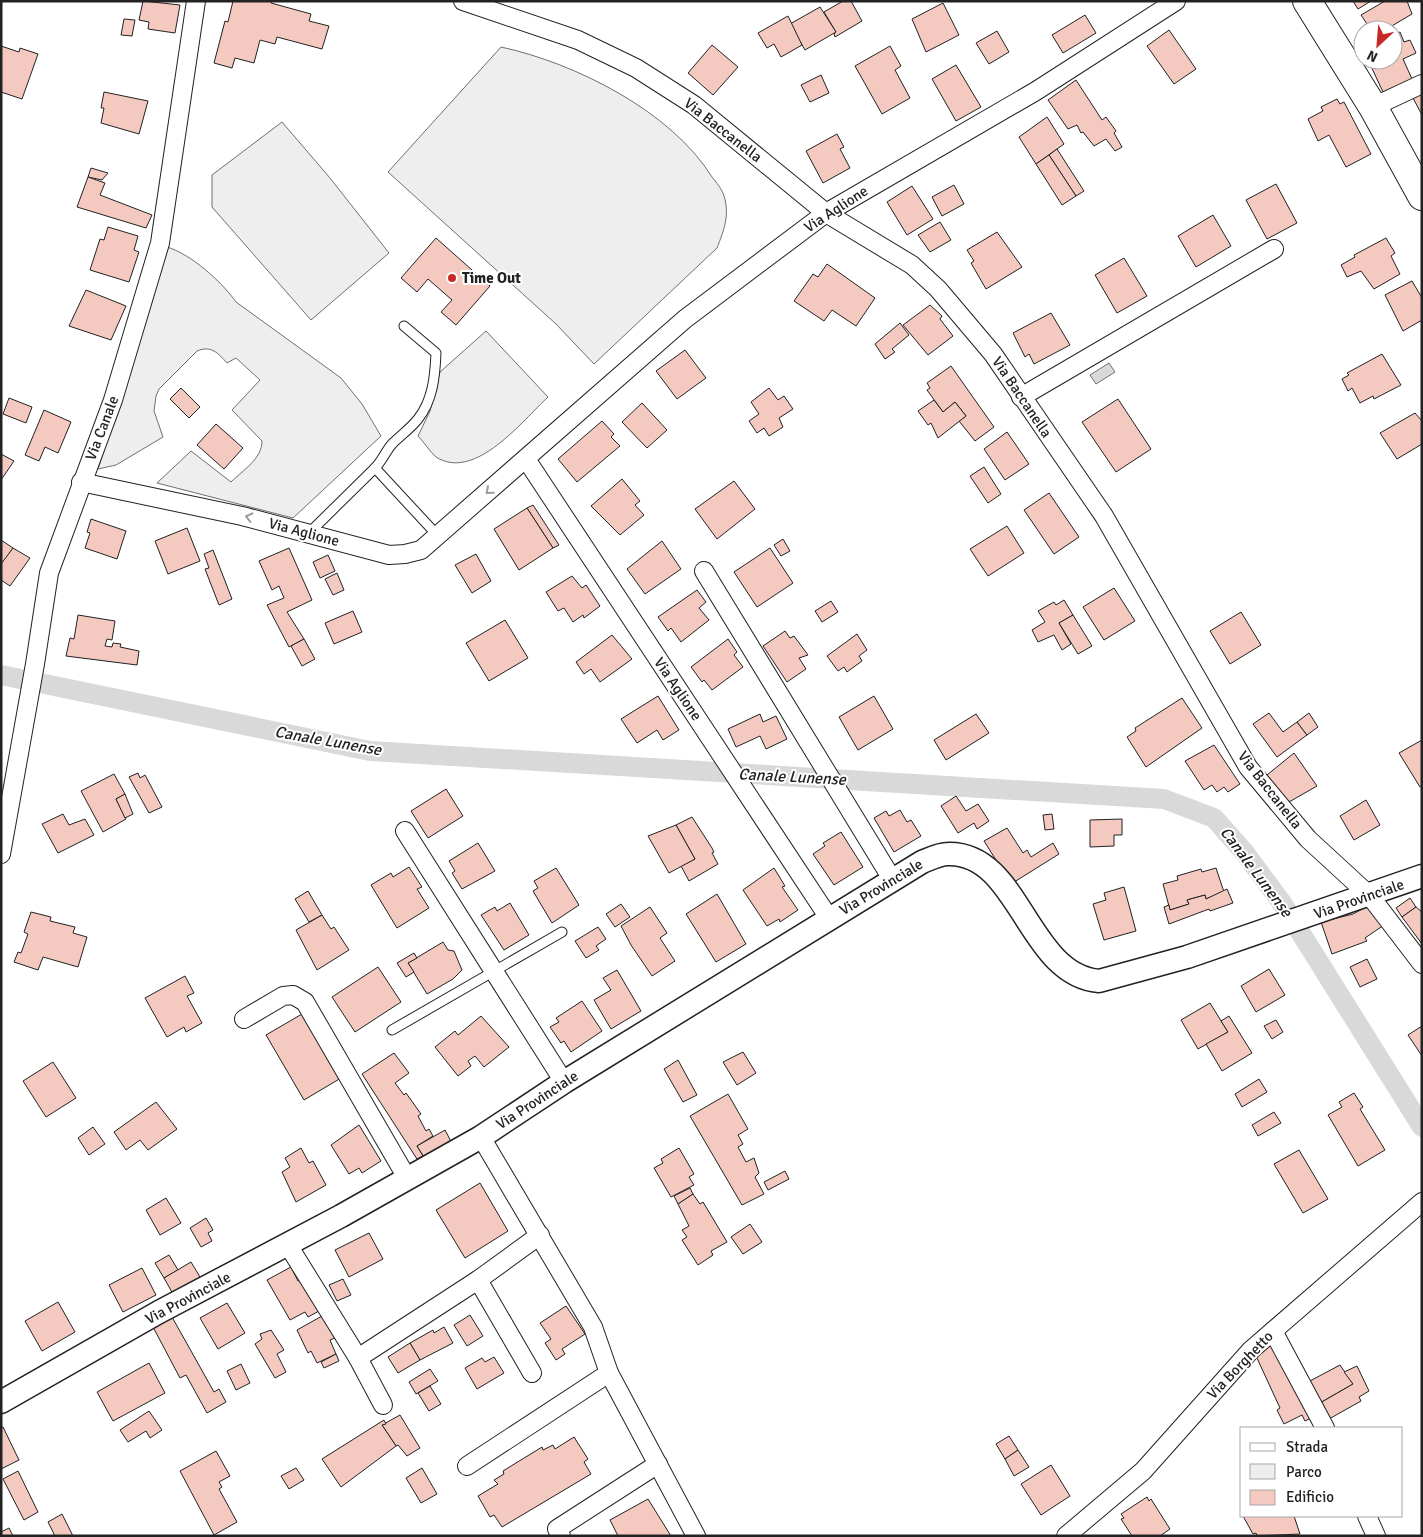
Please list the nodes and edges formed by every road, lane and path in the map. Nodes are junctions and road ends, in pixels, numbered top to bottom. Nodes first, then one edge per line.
1 (196, 1) edge
2 (463, 1) edge
3 (1176, 1) edge
4 (1307, 1) edge
5 (1422, 84) edge
6 (1374, 107) junction
7 (1422, 196) edge
8 (826, 213) junction
9 (1274, 248) dead end
10 (404, 326) dead end
11 (1021, 397) junction
12 (526, 459) junction
13 (375, 468) junction
14 (81, 482) junction
15 (308, 533) junction
16 (438, 536) junction
17 (704, 571) dead end
18 (405, 831) dead end
19 (1, 854) edge
20 (1422, 876) edge
21 (892, 879) junction
22 (1370, 896) junction
23 (829, 918) junction
24 (562, 932) dead end
25 (1422, 964) edge
26 (494, 971) junction
27 (244, 1019) dead end
28 (392, 1030) dead end
29 (564, 1082) junction
30 (480, 1137) junction
31 (408, 1178) junction
32 (1422, 1202) edge
33 (540, 1234) junction
34 (288, 1245) junction
35 (478, 1280) junction
36 (1273, 1330) junction
37 (358, 1358) junction
38 (532, 1373) dead end
39 (609, 1373) junction
40 (1, 1402) edge
41 (383, 1405) dead end
42 (1324, 1427) edge
43 (658, 1464) junction
44 (467, 1466) dead end
45 (1367, 1517) edge
46 (561, 1536) edge
47 (696, 1536) edge
48 (1066, 1536) edge
49 (1376, 1536) edge

1 - 14 street, Via Canale
2 - 8 street, Via Baccanella
3 - 8 street, Via Aglione
4 - 6 main road
5 - 6 street
6 - 7 main road
8 - 11 street, Via Baccanella
8 - 12 street, Via Aglione
9 - 11 street
10 - 13 lane
11 - 22 street, Via Baccanella
12 -> 16 street, Via Aglione
12 - 23 street, Via Aglione
13 - 15 lane
13 - 16 lane
15 -> 14 street, Via Aglione
14 - 19 street, Via Canale
15 - 16 street, Via Aglione
17 - 21 street
18 - 26 street
20 - 22 street, Via Provinciale
21 - 22 street, Via Provinciale
21 - 23 street, Via Provinciale
22 - 25 street, Via Baccanella
23 - 29 street, Via Provinciale
24 - 26 lane
26 - 28 lane
26 - 29 street
27 - 31 street
29 - 30 street, Via Provinciale
30 - 31 street, Via Provinciale
30 - 33 street, Via Provinciale
31 - 34 street, Via Provinciale
32 - 36 street, Via Borghetto
33 - 35 street
33 - 39 street, Via Provinciale
34 - 37 street
34 - 40 street, Via Provinciale
35 - 37 street
35 - 38 street
36 - 42 street
36 - 48 street, Via Borghetto
37 - 41 street
39 - 43 street, Via Provinciale
39 - 44 street
43 - 46 street
43 - 47 street, Via Provinciale
45 - 49 street

